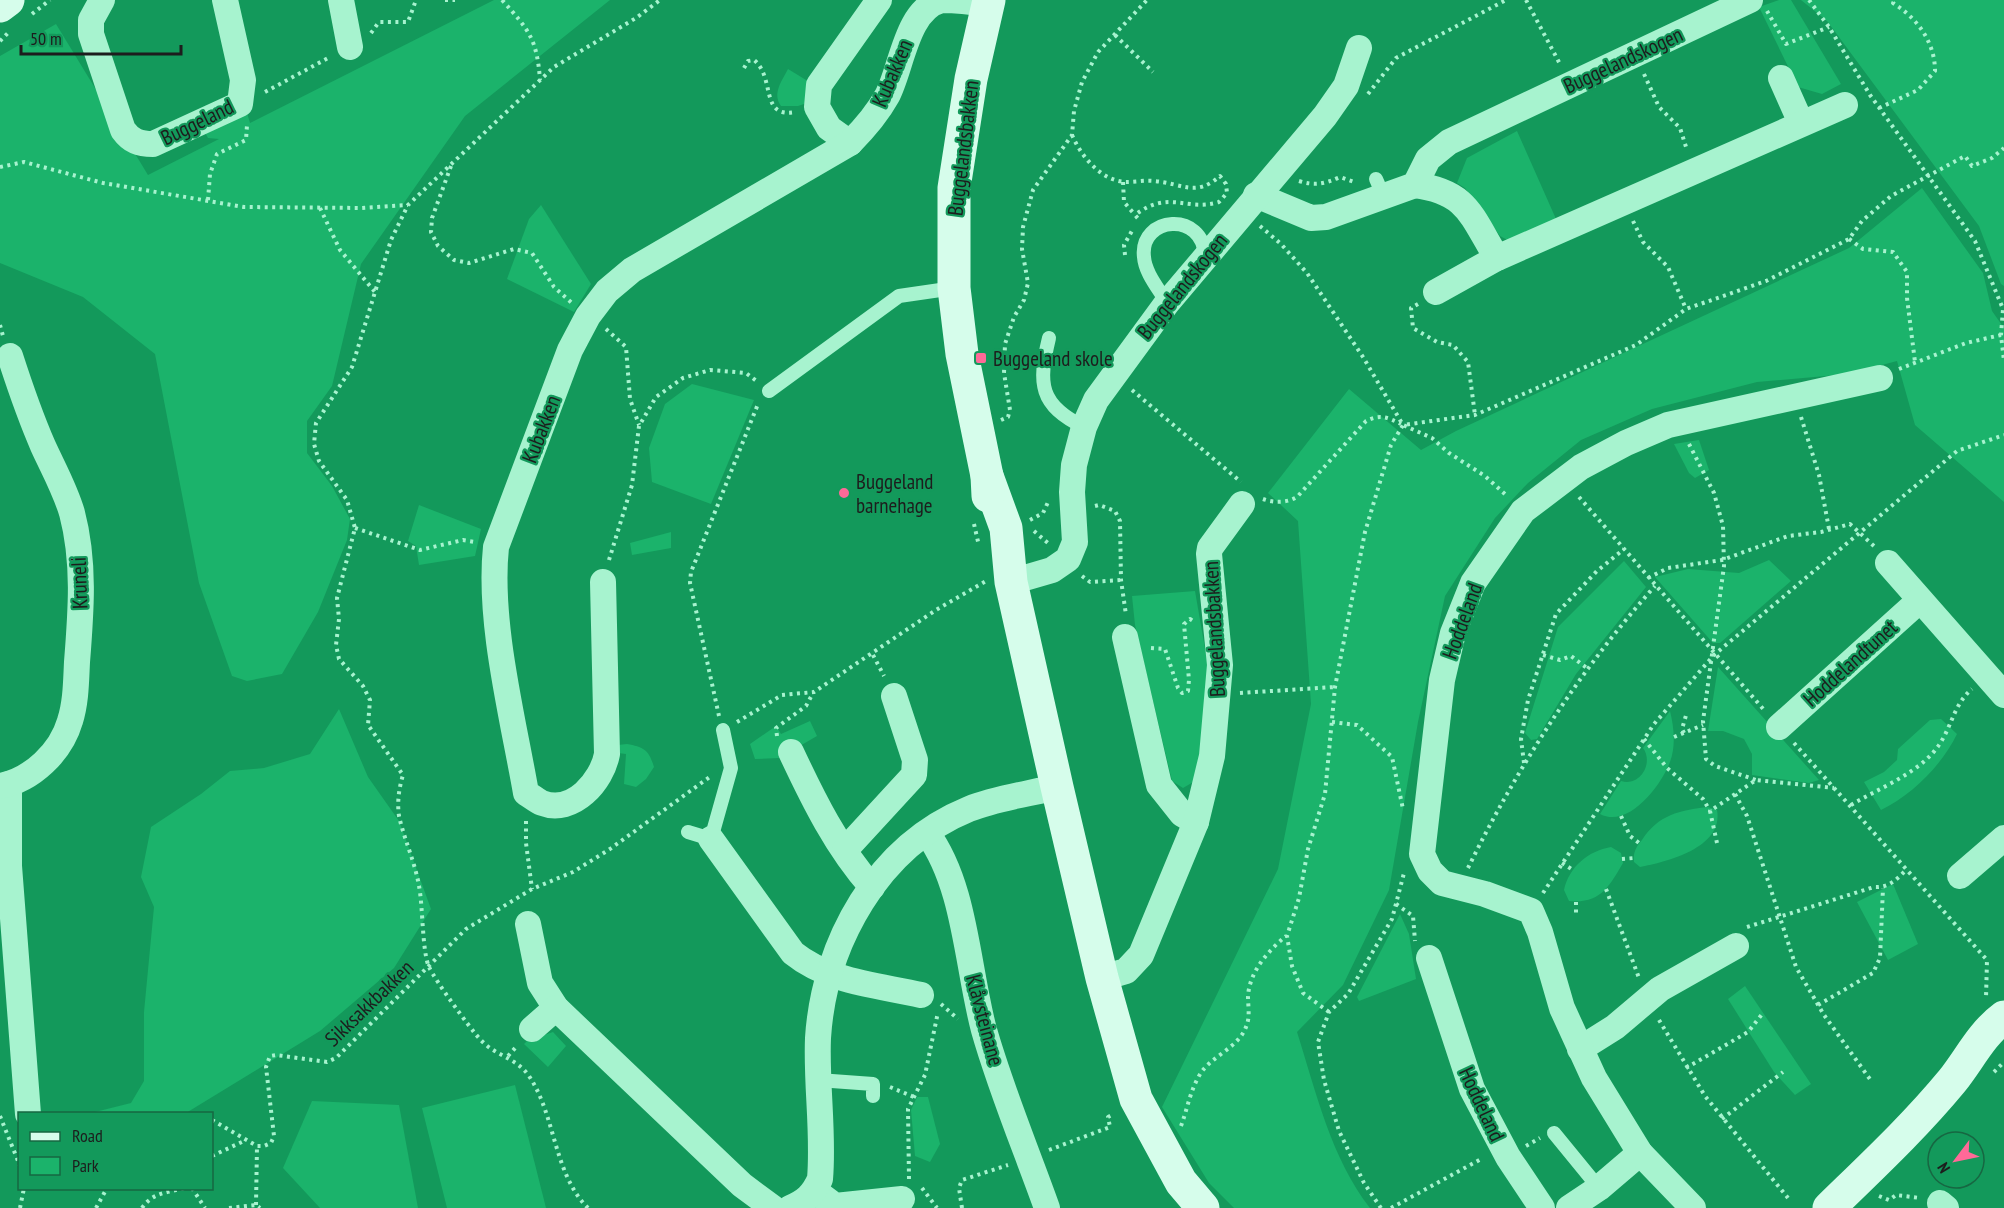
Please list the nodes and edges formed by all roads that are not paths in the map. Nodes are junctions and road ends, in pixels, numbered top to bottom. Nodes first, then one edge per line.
1 (8, 0) edge
2 (102, 0) edge
3 (225, 0) edge
4 (341, 0) edge
5 (879, 0) edge
6 (1750, 0) edge
7 (988, 2) edge
8 (0, 6) edge
9 (1713, 8) edge
10 (350, 47) dead end
11 (1359, 48) dead end
12 (1781, 78) dead end
13 (1845, 105) dead end
14 (1801, 123) junction
15 (849, 143) junction
16 (1415, 186) junction
17 (1256, 195) junction
18 (1497, 258) junction
19 (1205, 259) junction
20 (954, 288) junction
21 (1436, 292) road end
22 (1167, 303) junction
23 (1049, 338) dead end
24 (10, 356) dead end
25 (1881, 378) road end
26 (769, 391) road end
27 (1084, 427) junction
28 (1248, 494) road end
29 (1888, 562) dead end
30 (999, 581) junction
31 (603, 582) road end
32 (1920, 600) junction
33 (1133, 636) road end
34 (2004, 695) edge
35 (894, 696) dead end
36 (1779, 727) dead end
37 (723, 730) road end
38 (791, 752) road end
39 (5, 785) edge
40 (1057, 787) junction
41 (1197, 822) junction
42 (927, 833) junction
43 (700, 836) joint
44 (2004, 838) edge
45 (845, 850) junction
46 (1960, 876) dead end
47 (872, 887) junction
48 (528, 924) dead end
49 (1741, 937) road end
50 (1429, 958) road end
51 (828, 975) junction
52 (1102, 978) junction
53 (932, 995) road end
54 (556, 1008) junction
55 (2004, 1017) edge
56 (532, 1029) dead end
57 (2004, 1035) edge
58 (1580, 1049) junction
59 (818, 1080) junction
60 (1952, 1081) junction
61 (873, 1090) road end
62 (28, 1112) edge
63 (1554, 1133) road end
64 (1640, 1153) junction
65 (1599, 1188) junction
66 (815, 1191) junction
67 (906, 1191) road end
68 (773, 1208) edge
69 (790, 1208) edge
70 (1047, 1208) edge
71 (1203, 1208) edge
72 (1542, 1208) edge
73 (1569, 1208) edge
74 (1693, 1208) edge
75 (1829, 1208) edge

1 - 8 street
2 - 3 street, Buggeland
4 - 10 street
5 - 15 street
6 - 9 street, Buggelandskogen
7 - 15 street, Kubakken
7 - 20 street, Buggelandsbakken
9 - 16 street, Buggelandskogen
11 - 17 street, Buggelandskogen
12 - 14 street
13 - 14 street
14 - 18 street
15 - 31 street, Kubakken
16 - 17 street
16 - 18 street
17 - 19 street, Buggelandskogen
18 - 21 street
19 - 22 street, Buggelandskogen
19 - 22 lane
20 - 26 lane
20 - 30 street, Buggelandsbakken
22 - 27 street, Buggelandskogen
23 - 27 lane
24 - 39 street, Kruneli
25 - 58 street, Hoddeland
27 - 30 street, Buggelandskogen
28 - 41 street, Buggelandsbakken
29 - 32 street
30 - 40 street, Buggelandsbakken
32 - 34 street
32 - 36 street, Hoddelandtunet
33 - 41 street
35 - 45 street
37 - 43 lane
38 - 45 street
39 - 62 street
40 - 42 street
40 - 52 street, Buggelandsbakken
41 - 52 street, Buggelandsbakken
42 - 47 street
42 - 70 street, Klåvsteinane
43 - 51 street
44 - 46 street
45 - 47 street
47 - 51 street
48 - 54 street
49 - 58 street
50 - 72 street, Hoddeland
51 - 53 street
51 - 59 street
52 - 71 street, Buggelandsbakken
54 - 56 street
54 - 68 street
55 - 60 street
57 - 60 street
58 - 64 street
59 - 61 lane
59 - 66 street
60 - 75 street
63 - 65 lane
64 - 65 street
64 - 74 street
65 - 73 street
66 - 67 street
66 - 69 street

